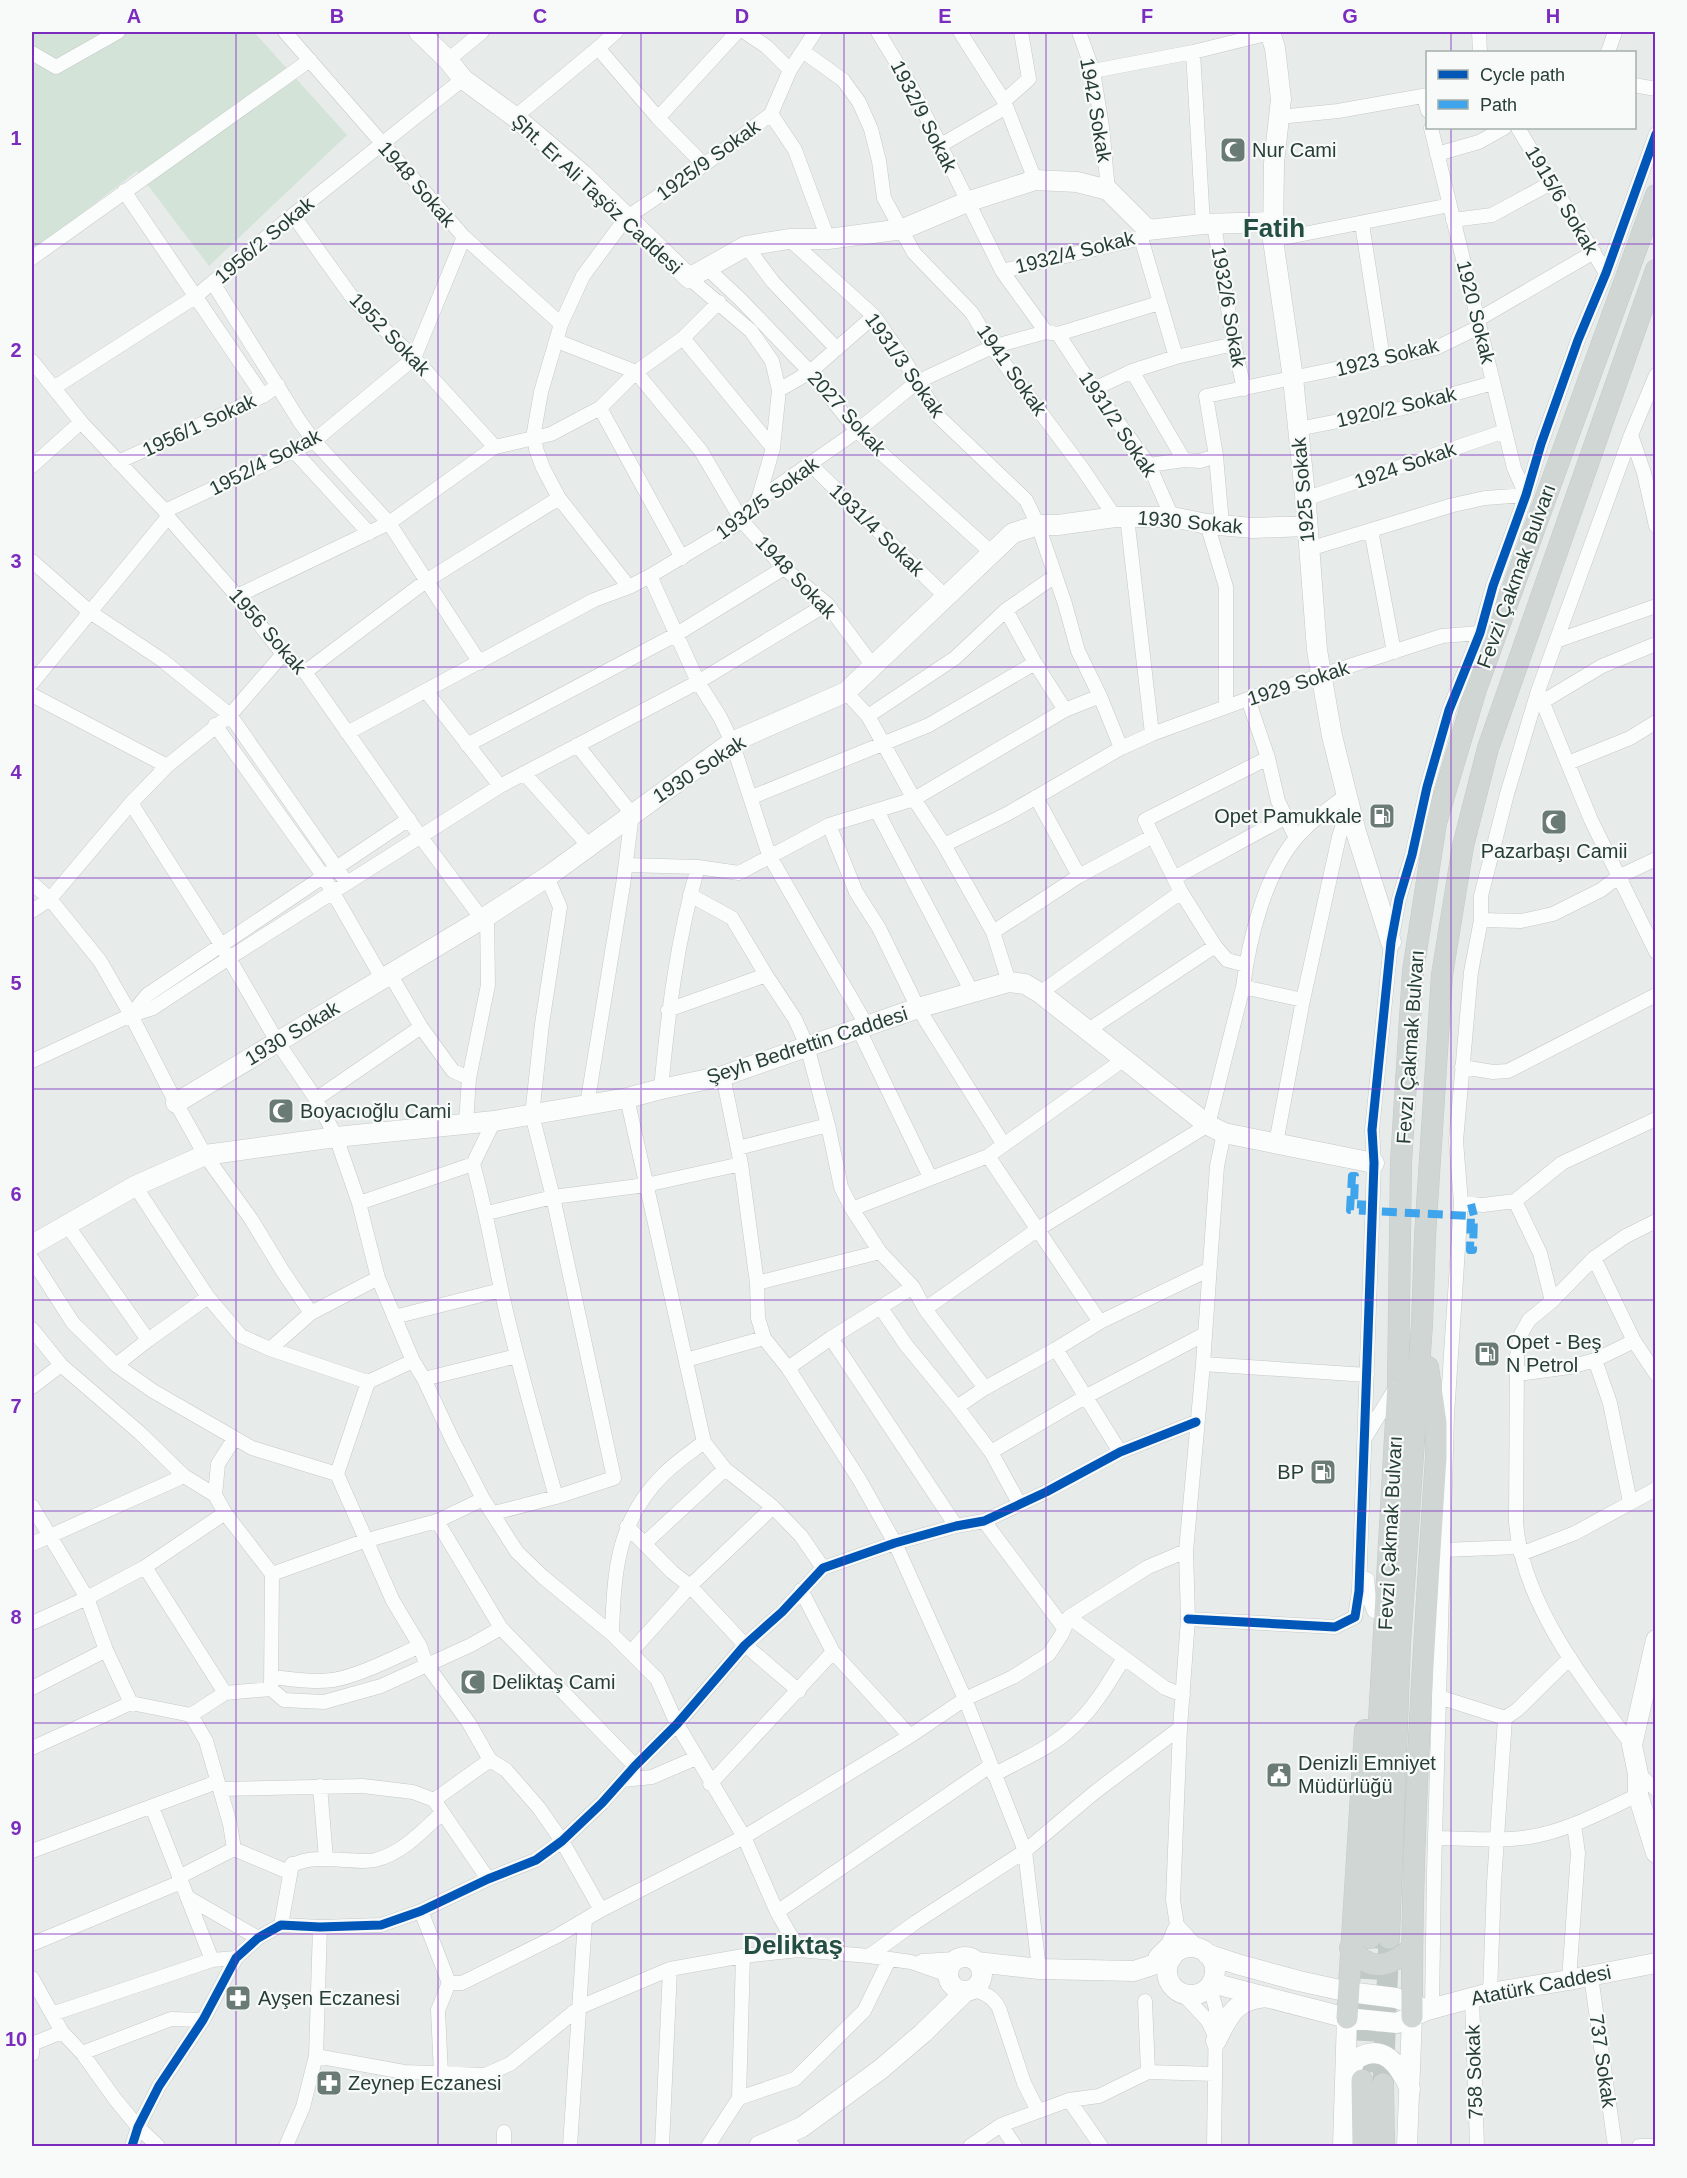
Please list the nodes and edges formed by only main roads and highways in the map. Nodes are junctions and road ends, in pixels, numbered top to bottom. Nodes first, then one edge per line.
1 (1656, 195) edge
2 (1656, 270) edge
3 (1656, 319) edge
4 (1629, 349) junction
5 (1422, 1324) junction
6 (1398, 1384) junction
7 (1350, 1948) junction
8 (1412, 1948) junction
9 (1421, 2010) road end
10 (1347, 2018) road end
11 (1363, 2146) edge
12 (1384, 2146) edge

1 - 6 main road, Fevzi Çakmak Bulvarı
2 - 4 main road, Fevzi Çakmak Bulvarı
3 - 4 main road
4 - 5 main road, Fevzi Çakmak Bulvarı
5 - 6 main road, Fevzi Çakmak Bulvarı
5 - 8 main road
6 - 7 main road
7 - 8 main road
7 - 10 main road
8 - 9 main road
11 - 12 main road

